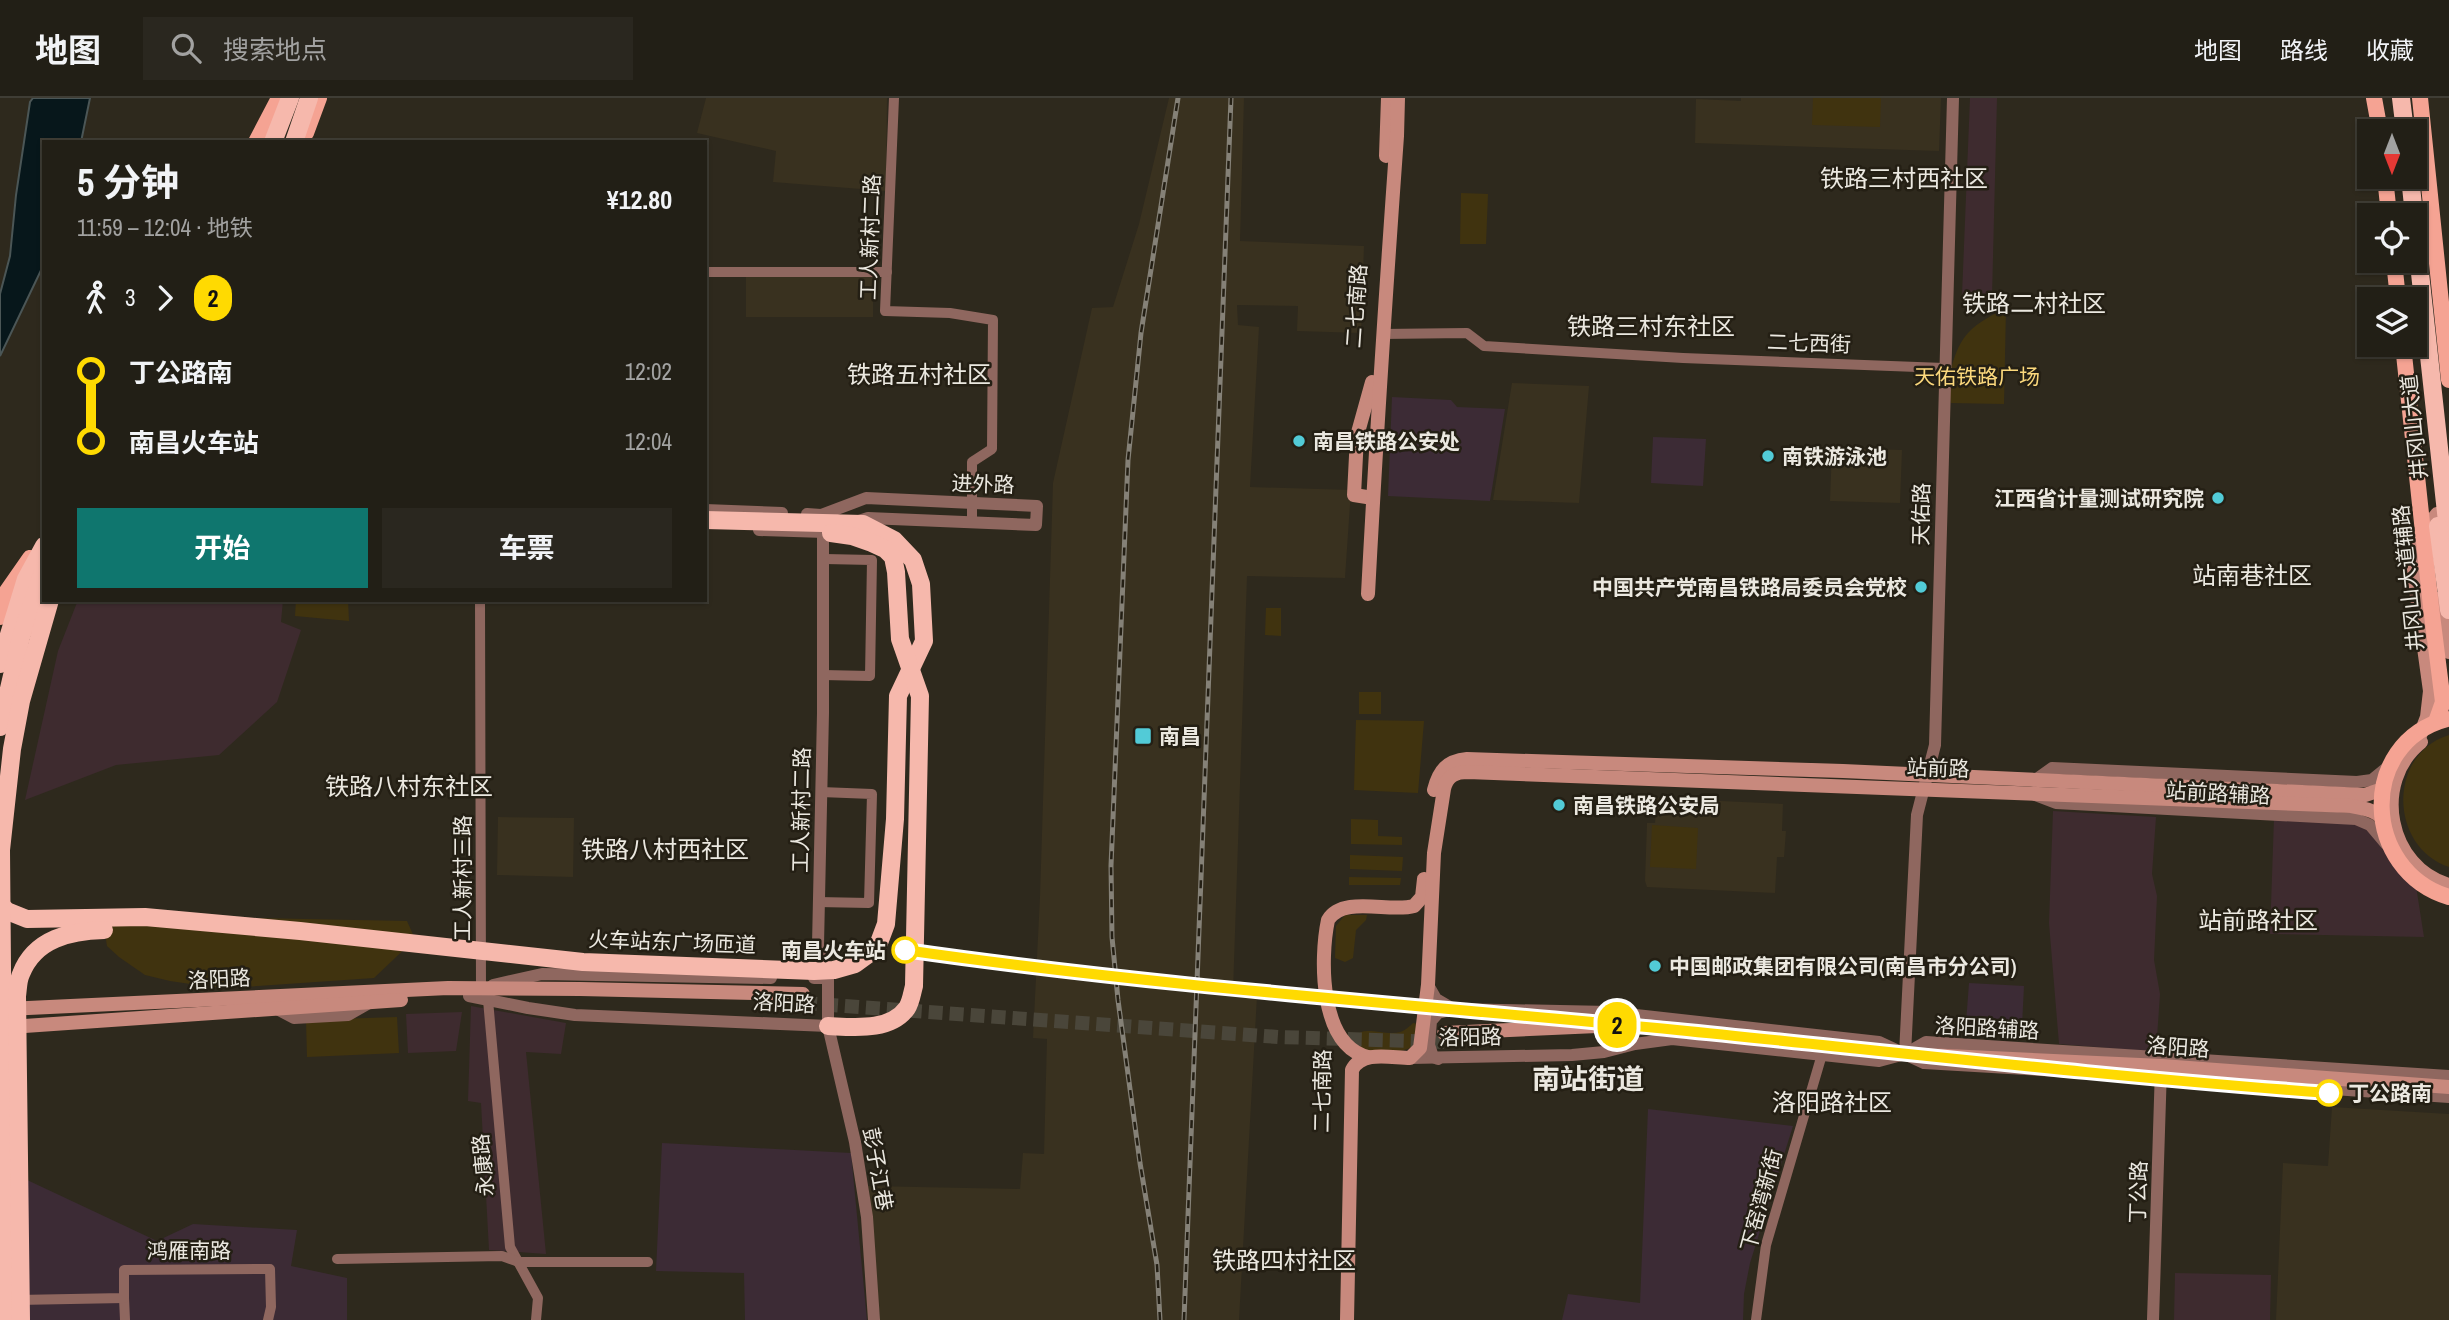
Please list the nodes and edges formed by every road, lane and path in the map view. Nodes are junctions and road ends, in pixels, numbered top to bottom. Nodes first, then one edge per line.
1 (276, 98) edge
2 (290, 98) edge
3 (309, 98) edge
4 (319, 98) edge
5 (325, 98) edge
6 (894, 98) edge
7 (1388, 98) edge
8 (1398, 98) edge
9 (1953, 98) edge
10 (2376, 98) edge
11 (2390, 98) edge
12 (2400, 98) edge
13 (2417, 98) edge
14 (2379, 119) edge
15 (2394, 119) edge
16 (2409, 119) edge
17 (2414, 119) edge
18 (258, 140) edge
19 (274, 140) edge
20 (295, 140) edge
21 (303, 140) edge
22 (312, 140) edge
23 (2426, 189) edge
24 (707, 272) edge
25 (887, 272) junction
26 (2420, 273) edge
27 (2443, 273) edge
28 (1382, 334) junction
29 (2404, 357) edge
30 (2422, 357) edge
31 (1944, 368) junction
32 (2449, 380) edge
33 (1373, 498) junction
34 (972, 503) junction
35 (707, 510) edge
36 (2444, 514) edge
37 (707, 520) edge
38 (972, 521) junction
39 (823, 524) junction
40 (707, 528) edge
41 (2449, 540) edge
42 (42, 542) edge
43 (42, 551) edge
44 (42, 558) edge
45 (825, 559) junction
46 (42, 575) edge
47 (2430, 578) junction
48 (1368, 594) dead end
49 (49, 602) edge
50 (57, 602) edge
51 (480, 602) edge
52 (2449, 610) edge
53 (0, 617) edge
54 (2449, 652) edge
55 (0, 664) edge
56 (910, 667) junction
57 (824, 676) junction
58 (0, 687) edge
59 (2446, 723) edge
60 (0, 727) edge
61 (2416, 746) junction
62 (2391, 764) junction
63 (1468, 766) junction
64 (2395, 780) junction
65 (1924, 782) junction
66 (2033, 787) junction
67 (821, 792) junction
68 (2393, 842) junction
69 (2447, 896) edge
70 (818, 902) junction
71 (0, 904) edge
72 (300, 930) junction
73 (828, 978) junction
74 (1428, 985) junction
75 (479, 994) junction
76 (803, 998) tunnel mouth
77 (4, 1009) edge
78 (1453, 1009) junction
79 (4, 1027) edge
80 (828, 1027) junction
81 (1345, 1041) junction
82 (1822, 1053) junction
83 (1905, 1054) junction
84 (1368, 1057) junction
85 (1410, 1058) junction
86 (1438, 1059) junction
87 (2161, 1071) junction
88 (2449, 1076) edge
89 (2449, 1087) edge
90 (2449, 1097) edge
91 (337, 1259) dead end
92 (519, 1262) junction
93 (648, 1262) dead end
94 (124, 1298) junction
95 (10, 1300) junction
96 (8, 1320) edge
97 (21, 1320) edge
98 (125, 1320) edge
99 (268, 1320) edge
100 (536, 1320) edge
101 (874, 1320) edge
102 (1338, 1320) edge
103 (1347, 1320) edge
104 (1756, 1320) edge
105 (2153, 1320) edge

1 - 18 main road
2 - 19 highway
3 - 20 highway
4 - 21 main road
5 - 22 main road
6 - 25 street, 工人新村二路
7 - 33 main road, 二七南路
8 - 28 main road, 二七南路
9 - 31 street, 天佑路
10 - 14 main road
11 - 12 main road
11 - 15 highway
12 - 16 highway
13 - 17 main road
23 - 27 main road
24 - 25 street
25 - 34 street, 工人新村二路
26 - 36 highway, 井冈山大道
27 - 32 main road
28 - 31 street, 二七西街
28 - 33 main road, 二七南路
29 - 47 main road, 井冈山大道辅路
30 - 36 highway, 井冈山大道
31 - 65 street, 天佑路
33 - 48 main road, 二七南路
34 - 38 street, 工人新村二路
34 - 38 street, 进外路
34 - 39 street, 进外路
35 - 39 street, 进外路
36 - 41 highway, 井冈山大道
36 - 52 highway, 井冈山大道
36 - 61 main road
37 - 56 highway, 火车站东广场匝道
38 - 39 street, 进外路
39 - 40 street, 进外路
39 - 45 street, 工人新村二路
39 - 56 highway
42 - 53 main road
43 - 55 highway
44 - 58 main road
45 - 57 street, 工人新村二路
45 - 57 street
46 - 60 highway
47 - 54 main road
47 - 59 main road, 井冈山大道辅路
49 - 96 highway
50 - 77 main road
51 - 75 street, 工人新村三路
56 - 72 highway, 火车站东广场匝道
56 - 80 highway
57 - 67 street, 工人新村二路
59 - 61 main road
59 - 62 main road
61 - 64 main road
62 - 66 street, 站前路辅路
62 - 68 main road
63 - 65 main road, 站前路
63 - 74 main road
63 - 81 main road, 二七南路
64 - 66 main road, 站前路
64 - 68 main road
65 - 66 main road, 站前路
65 - 83 street, 天佑路
66 - 68 main road, 站前路
67 - 70 street, 工人新村二路
67 - 70 street
68 - 69 main road
68 - 69 main road
70 - 73 street, 工人新村二路
71 - 72 highway, 火车站东广场匝道
72 - 97 highway, 火车站东广场匝道
73 - 75 street, 洛阳路
73 - 80 street, 洛阳路
74 - 78 street, 洛阳路
74 - 85 main road
75 - 76 main road, 洛阳路
75 - 77 main road, 洛阳路
75 - 79 main road, 洛阳路
75 - 80 street, 洛阳路
75 - 92 street, 永康路
77 - 79 main road
78 - 83 street, 洛阳路
78 - 86 street
79 - 95 main road
80 - 101 street, 彭子江巷
81 - 84 main road
81 - 102 main road, 二七南路
82 - 83 main road, 洛阳路
82 - 83 main road, 洛阳路
82 - 86 street, 洛阳路
82 - 104 street, 下窑湾新街
83 - 87 main road, 洛阳路
83 - 88 street, 洛阳路辅路
84 - 85 main road
84 - 103 main road, 二七南路
85 - 86 street, 洛阳路
87 - 89 main road, 洛阳路
87 - 90 street
87 - 105 street, 丁公路
91 - 92 street
92 - 93 street
92 - 100 street, 永康路
94 - 95 street
94 - 98 street
94 - 99 street, 鸿雁南路
95 - 96 main road

